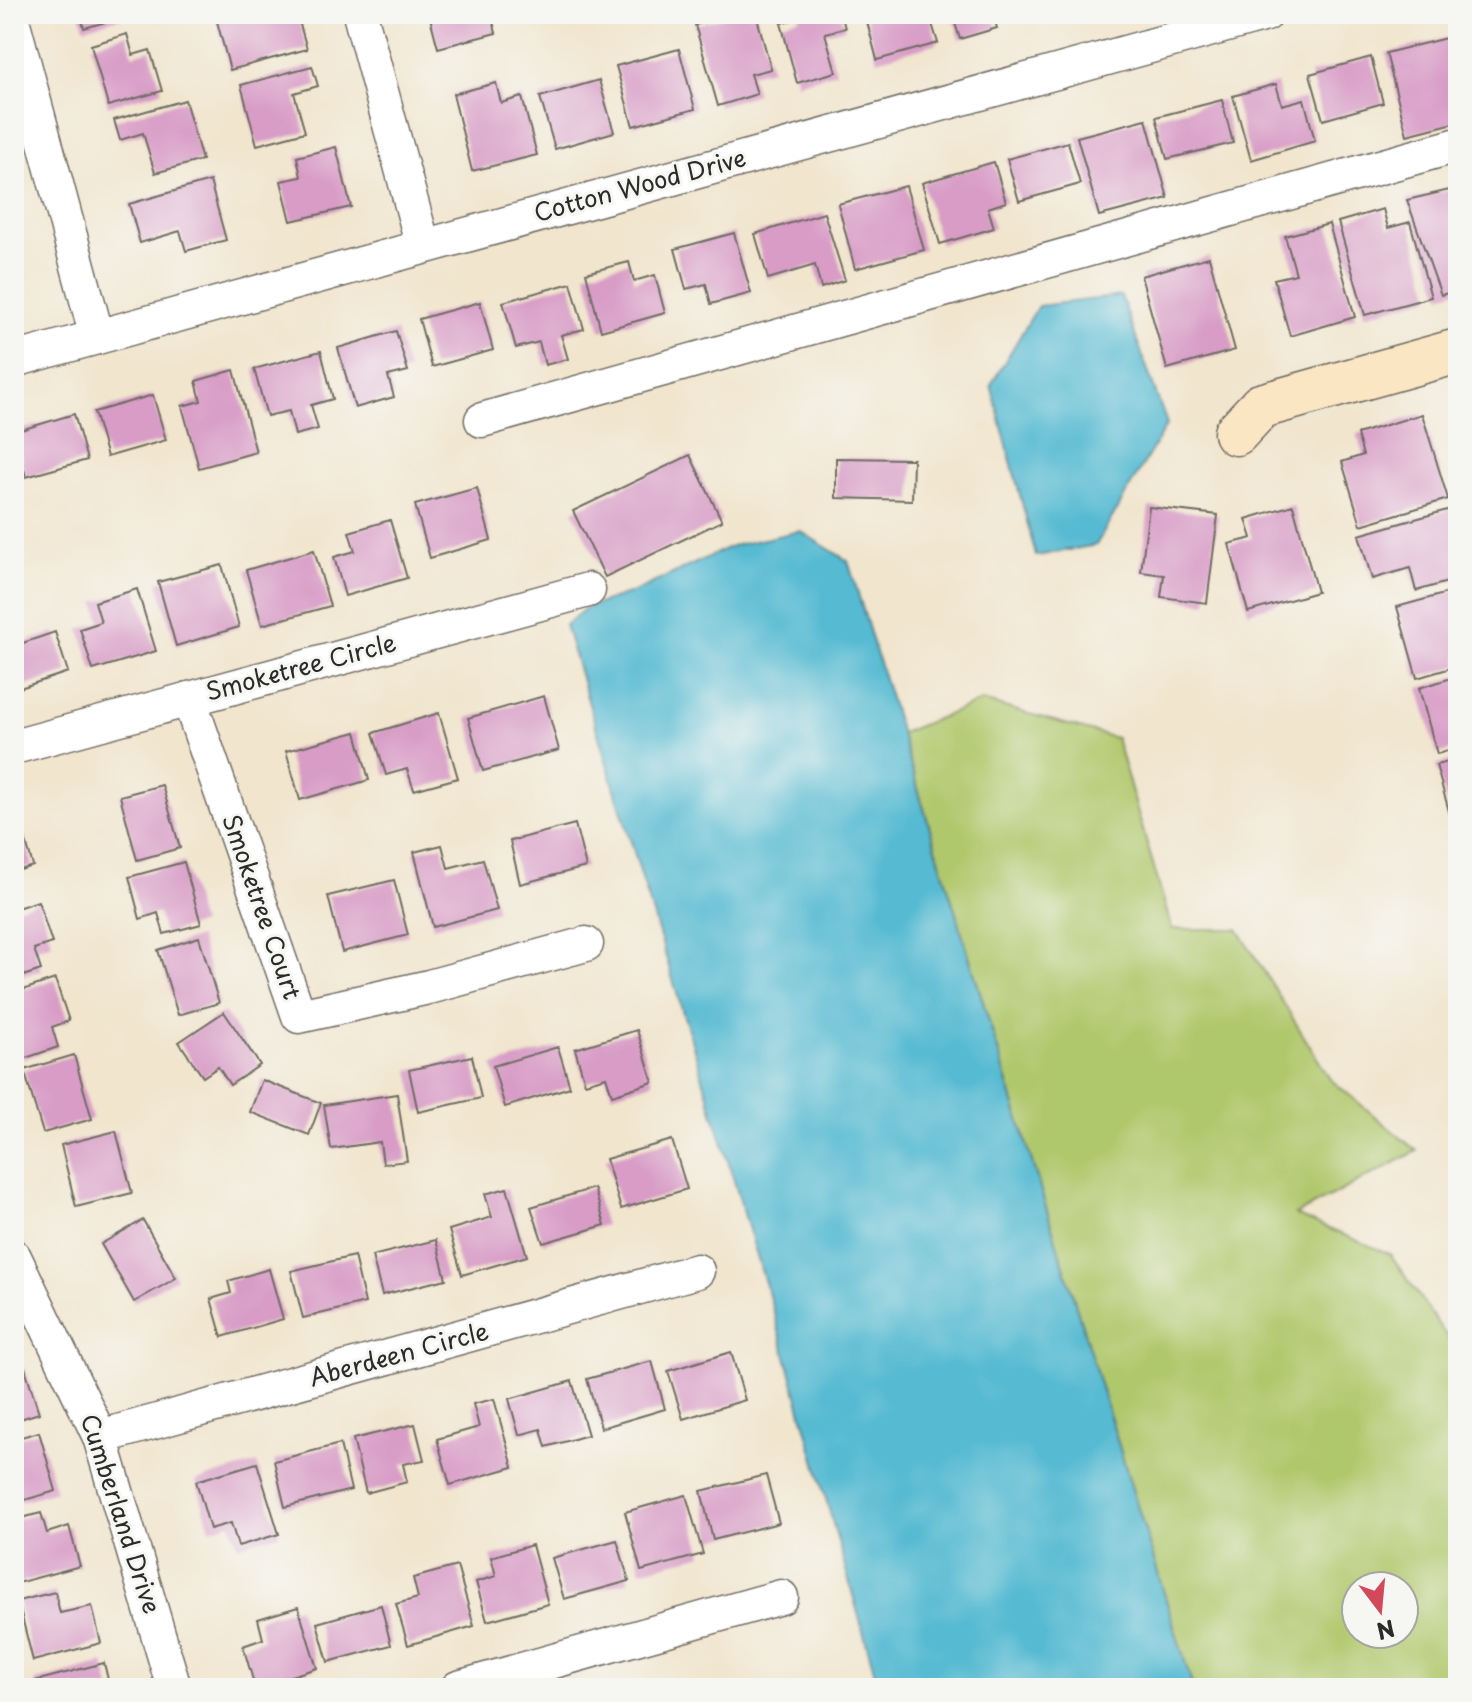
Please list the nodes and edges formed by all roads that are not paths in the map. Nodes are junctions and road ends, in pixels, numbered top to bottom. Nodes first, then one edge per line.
1 (360, 14) edge
2 (1266, 14) edge
3 (14, 27) edge
4 (1458, 145) edge
5 (423, 246) junction
6 (97, 337) junction
7 (1458, 351) edge
8 (14, 360) edge
9 (482, 420) dead end
10 (1236, 433) dead end
11 (588, 590) dead end
12 (189, 699) junction
13 (14, 747) edge
14 (586, 944) dead end
15 (14, 1257) edge
16 (697, 1271) dead end
17 (100, 1437) junction
18 (781, 1597) dead end
19 (174, 1688) edge
20 (458, 1688) edge

1 - 5 street
2 - 5 street, Cotton Wood Drive
3 - 6 street
4 - 9 street
5 - 6 street, Cotton Wood Drive
6 - 8 street, Cotton Wood Drive
7 - 10 street
11 - 12 street, Smoketree Circle
12 - 13 street, Smoketree Circle
12 - 14 street, Smoketree Court
15 - 17 street, Cumberland Drive
16 - 17 street, Aberdeen Circle
17 - 19 street, Cumberland Drive
18 - 20 street

